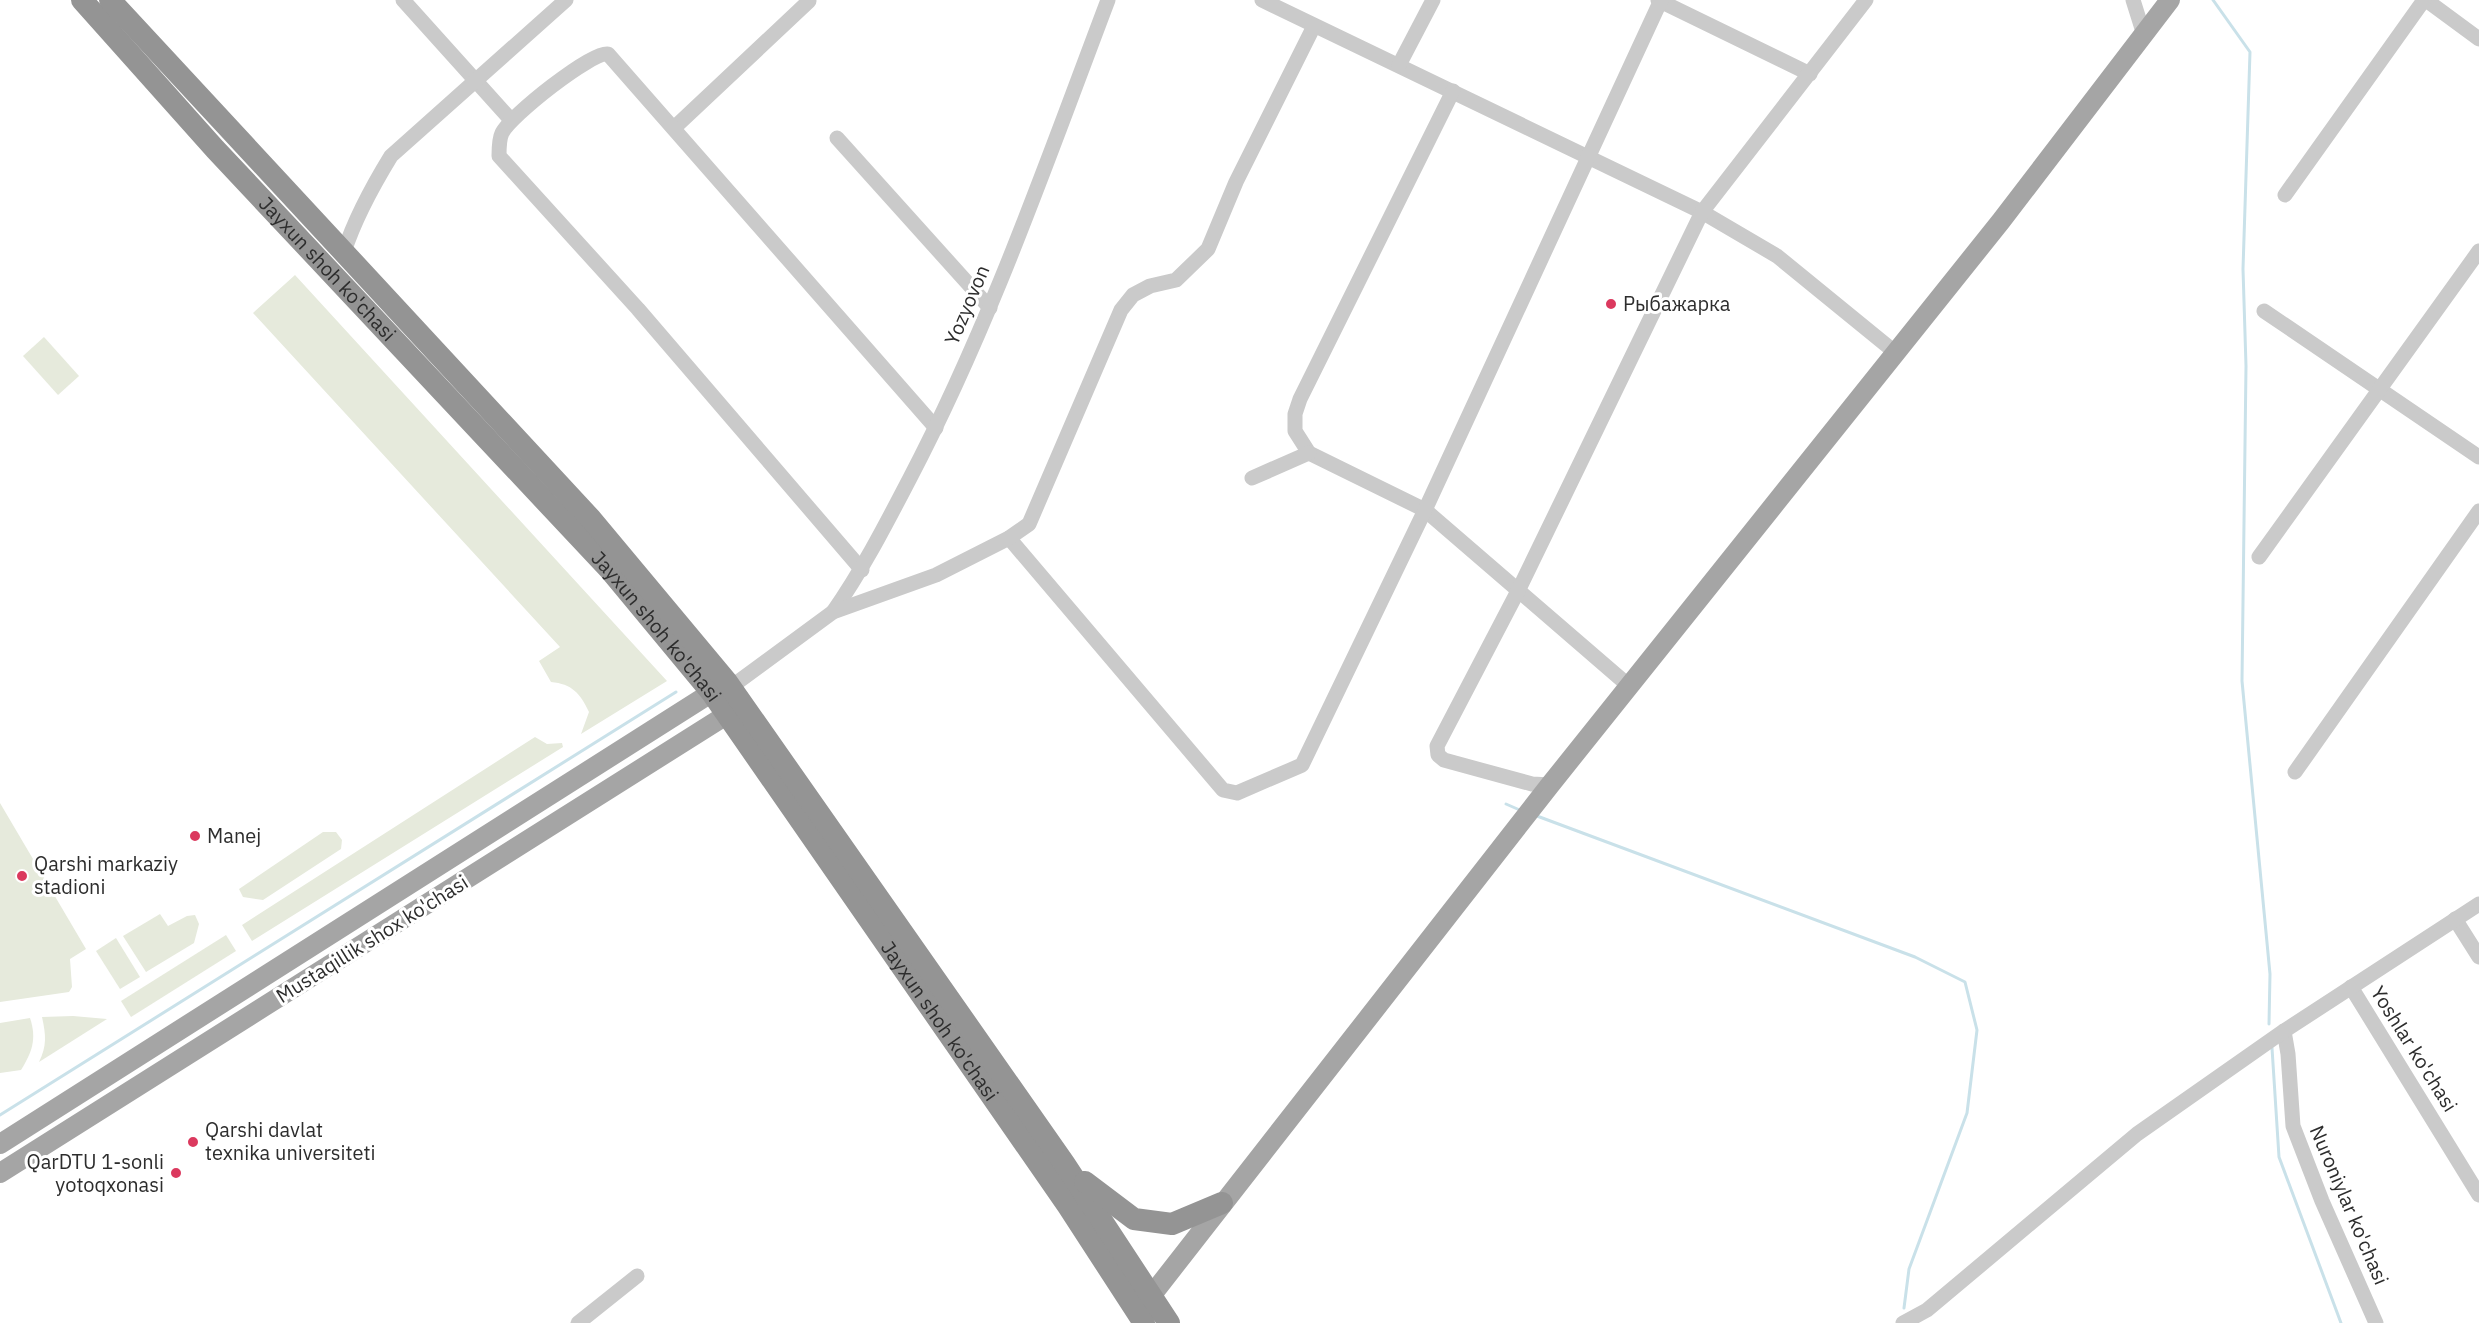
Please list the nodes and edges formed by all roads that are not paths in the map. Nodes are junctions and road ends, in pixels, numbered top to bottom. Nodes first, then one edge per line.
1 (82, 0) edge
2 (110, 0) edge
3 (403, 0) edge
4 (566, 0) edge
5 (1108, 0) edge
6 (1262, 0) edge
7 (1433, 0) edge
8 (1660, 0) edge
9 (1866, 0) edge
10 (2133, 0) edge
11 (2170, 0) edge
12 (2425, 0) edge
13 (809, 1) edge
14 (1314, 26) junction
15 (2144, 35) junction
16 (2479, 39) edge
17 (1398, 64) junction
18 (1810, 74) junction
19 (474, 82) junction
20 (1453, 91) junction
21 (511, 120) junction
22 (674, 128) junction
23 (837, 138) dead end
24 (1586, 158) junction
25 (2285, 195) dead end
26 (1702, 212) junction
27 (2479, 251) edge
28 (344, 252) junction
29 (990, 308) junction
30 (2264, 311) dead end
31 (1896, 353) junction
32 (2379, 388) junction
33 (936, 428) junction
34 (1309, 453) junction
35 (2479, 457) edge
36 (1252, 478) dead end
37 (1425, 510) junction
38 (2479, 511) edge
39 (1009, 538) junction
40 (2259, 557) dead end
41 (862, 570) junction
42 (1519, 589) junction
43 (833, 612) junction
44 (1629, 686) junction
45 (728, 696) junction
46 (2295, 772) dead end
47 (1550, 785) junction
48 (2479, 904) edge
49 (2455, 919) junction
50 (2479, 957) edge
51 (2351, 987) junction
52 (2284, 1030) junction
53 (0, 1144) edge
54 (1064, 1163) junction
55 (0, 1173) edge
56 (2479, 1195) edge
57 (1222, 1203) junction
58 (637, 1276) dead end
59 (1141, 1314) edge
60 (578, 1323) edge
61 (1169, 1323) edge
62 (1903, 1323) edge
63 (2376, 1323) edge

1 - 45 highway, Jayxun shoh ko'chasi
2 - 28 highway, Jayxun shoh ko'chasi
3 - 19 street
4 - 19 street
5 - 29 street, Yozyovon
6 - 14 street
7 - 17 street
8 - 18 street
8 - 24 street
9 - 18 street
10 - 15 street
11 - 15 main road
12 - 16 street
12 - 25 street
13 - 22 street
14 - 17 street
14 - 39 street
15 - 31 main road
17 - 20 street
18 - 26 street
19 - 21 street
19 - 28 street
20 - 24 street
20 - 34 street
21 - 22 street
21 - 41 street
22 - 33 street
23 - 29 street
24 - 26 street
24 - 37 street
26 - 31 street
26 - 42 street
27 - 32 street
28 - 45 highway, Jayxun shoh ko'chasi
29 - 33 street, Yozyovon
30 - 32 street
31 - 44 main road
32 - 35 street
32 - 40 street
33 - 41 street, Yozyovon
34 - 36 street
34 - 37 street
37 - 39 street
37 - 42 street
38 - 46 street
39 - 43 street
41 - 43 street, Yozyovon
42 - 44 street
42 - 47 street
43 - 45 street
44 - 47 main road
45 - 53 main road, Mustaqillik shox ko'chasi
45 - 54 highway, Jayxun shoh ko'chasi
45 - 55 main road, Mustaqillik shox ko'chasi
45 - 59 highway, Jayxun shoh ko'chasi
47 - 57 main road
48 - 49 street
49 - 50 street
49 - 51 street
51 - 52 street
51 - 56 street, Yoshlar ko'chasi
52 - 62 street
52 - 63 street, Nuroniylar ko'chasi
54 - 57 highway
54 - 59 highway, Jayxun shoh ko'chasi
57 - 59 main road
58 - 60 street
59 - 61 highway, Jayxun shoh ko'chasi

